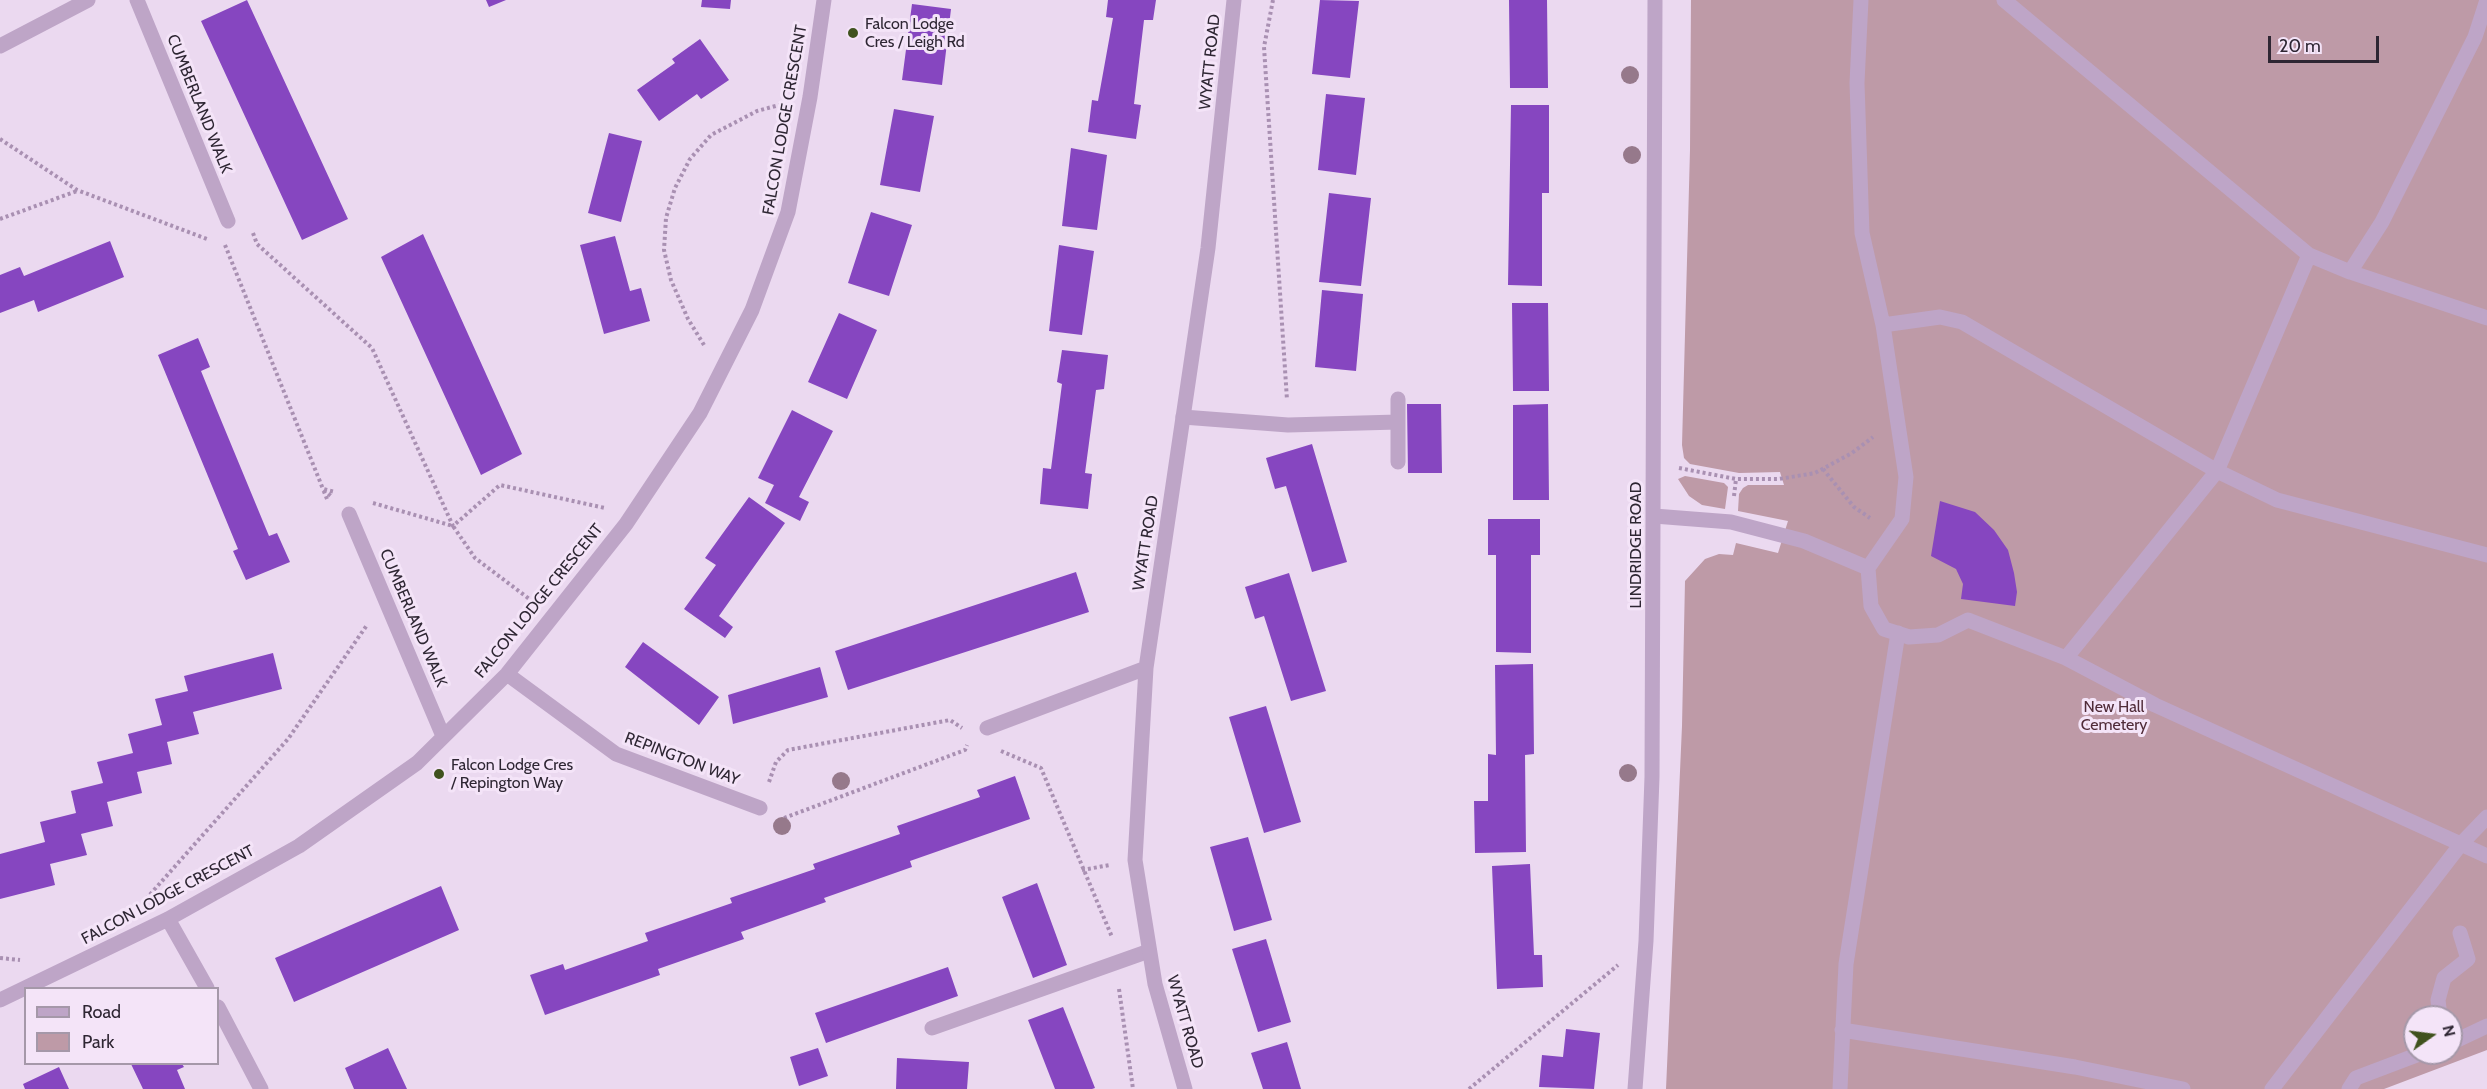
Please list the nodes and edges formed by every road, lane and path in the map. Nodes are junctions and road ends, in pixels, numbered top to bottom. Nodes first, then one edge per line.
1 (88, 0) edge
2 (137, 0) edge
3 (824, 0) edge
4 (1234, 0) edge
5 (1273, 0) edge
6 (1655, 0) edge
7 (1861, 0) edge
8 (2004, 0) edge
9 (2487, 0) edge
10 (2481, 39) edge
11 (0, 46) edge
12 (810, 97) junction
13 (0, 138) edge
14 (77, 190) junction
15 (0, 219) edge
16 (228, 221) joint
17 (253, 233) dead end
18 (225, 246) junction
19 (2309, 255) junction
20 (2350, 272) junction
21 (2487, 318) edge
22 (1883, 325) junction
23 (721, 371) junction
24 (1398, 399) dead end
25 (1183, 417) junction
26 (1897, 419) junction
27 (1398, 422) junction
28 (1288, 425) junction
29 (1398, 462) dead end
30 (1655, 464) junction
31 (1822, 469) junction
32 (2217, 471) junction
33 (323, 489) junction
34 (345, 495) dead end
35 (367, 501) dead end
36 (332, 510) dead end
37 (349, 514) joint
38 (632, 514) junction
39 (1654, 516) junction
40 (453, 526) junction
41 (1892, 535) junction
42 (2487, 555) edge
43 (1868, 568) junction
44 (373, 616) dead end
45 (551, 616) junction
46 (1898, 633) junction
47 (2066, 658) junction
48 (1146, 668) junction
49 (507, 674) junction
50 (987, 728) joint
51 (971, 734) junction
52 (443, 736) junction
53 (760, 808) joint
54 (2487, 818) edge
55 (773, 823) dead end
56 (2460, 844) junction
57 (2487, 856) edge
58 (145, 899) dead end
59 (168, 919) junction
60 (2460, 933) dead end
61 (1646, 941) junction
62 (1149, 951) junction
63 (0, 958) edge
64 (30, 961) dead end
65 (1115, 961) junction
66 (27, 987) edge
67 (206, 987) edge
68 (24, 988) edge
69 (0, 1000) edge
70 (2439, 1005) edge
71 (219, 1009) edge
72 (2487, 1026) edge
73 (932, 1028) dead end
74 (1842, 1030) junction
75 (2463, 1037) edge
76 (2403, 1060) edge
77 (2277, 1088) edge
78 (261, 1089) edge
79 (1133, 1089) edge
80 (1185, 1089) edge
81 (1469, 1089) edge
82 (1635, 1089) edge
83 (1840, 1089) edge
84 (2183, 1089) edge
85 (2349, 1089) edge

1 - 11 street
2 - 16 street, CUMBERLAND WALK
3 - 12 street, FALCON LODGE CRESCENT
4 - 25 street, WYATT ROAD
5 - 28 path
6 - 30 street, LINDRIDGE ROAD
7 - 22 street
8 - 19 street
9 - 10 street
10 - 20 street
12 - 23 street, FALCON LODGE CRESCENT
12 - 23 path
13 - 14 path
14 - 15 path
14 - 18 path
16 - 18 path
17 - 40 path
18 - 33 path
19 - 20 street
19 - 32 street
20 - 21 street
22 - 26 street
22 - 32 street
23 - 38 street, FALCON LODGE CRESCENT
24 - 27 street
25 - 28 street
25 - 48 street, WYATT ROAD
26 - 31 path
26 - 41 street
27 - 28 street
27 - 29 street
30 - 31 path
30 - 39 street, LINDRIDGE ROAD
31 - 41 path
32 - 42 street
32 - 47 street
33 - 34 path
33 - 36 path
33 - 37 path
35 - 40 path
37 - 52 street, CUMBERLAND WALK
38 - 40 path
38 - 45 street, FALCON LODGE CRESCENT
39 - 43 street
39 - 61 street, LINDRIDGE ROAD
40 - 45 path
41 - 43 street
43 - 46 street
44 - 58 path
45 - 49 street, FALCON LODGE CRESCENT
46 - 47 street
46 - 74 street
47 - 56 street
48 - 50 street
48 - 62 street, WYATT ROAD
49 - 52 street, FALCON LODGE CRESCENT
49 - 53 street, REPINGTON WAY
50 - 51 path
51 - 53 path
51 - 55 path
51 - 65 path
52 - 59 street, FALCON LODGE CRESCENT
54 - 56 street
56 - 57 street
56 - 77 street
59 - 66 street, FALCON LODGE CRESCENT
59 - 67 street
60 - 70 street
61 - 81 path
61 - 82 street, LINDRIDGE ROAD
62 - 65 street
62 - 80 street, WYATT ROAD
63 - 64 path
65 - 73 street
65 - 79 path
68 - 69 street, FALCON LODGE CRESCENT
71 - 78 street
72 - 75 street
74 - 83 street
74 - 84 street
76 - 85 street

